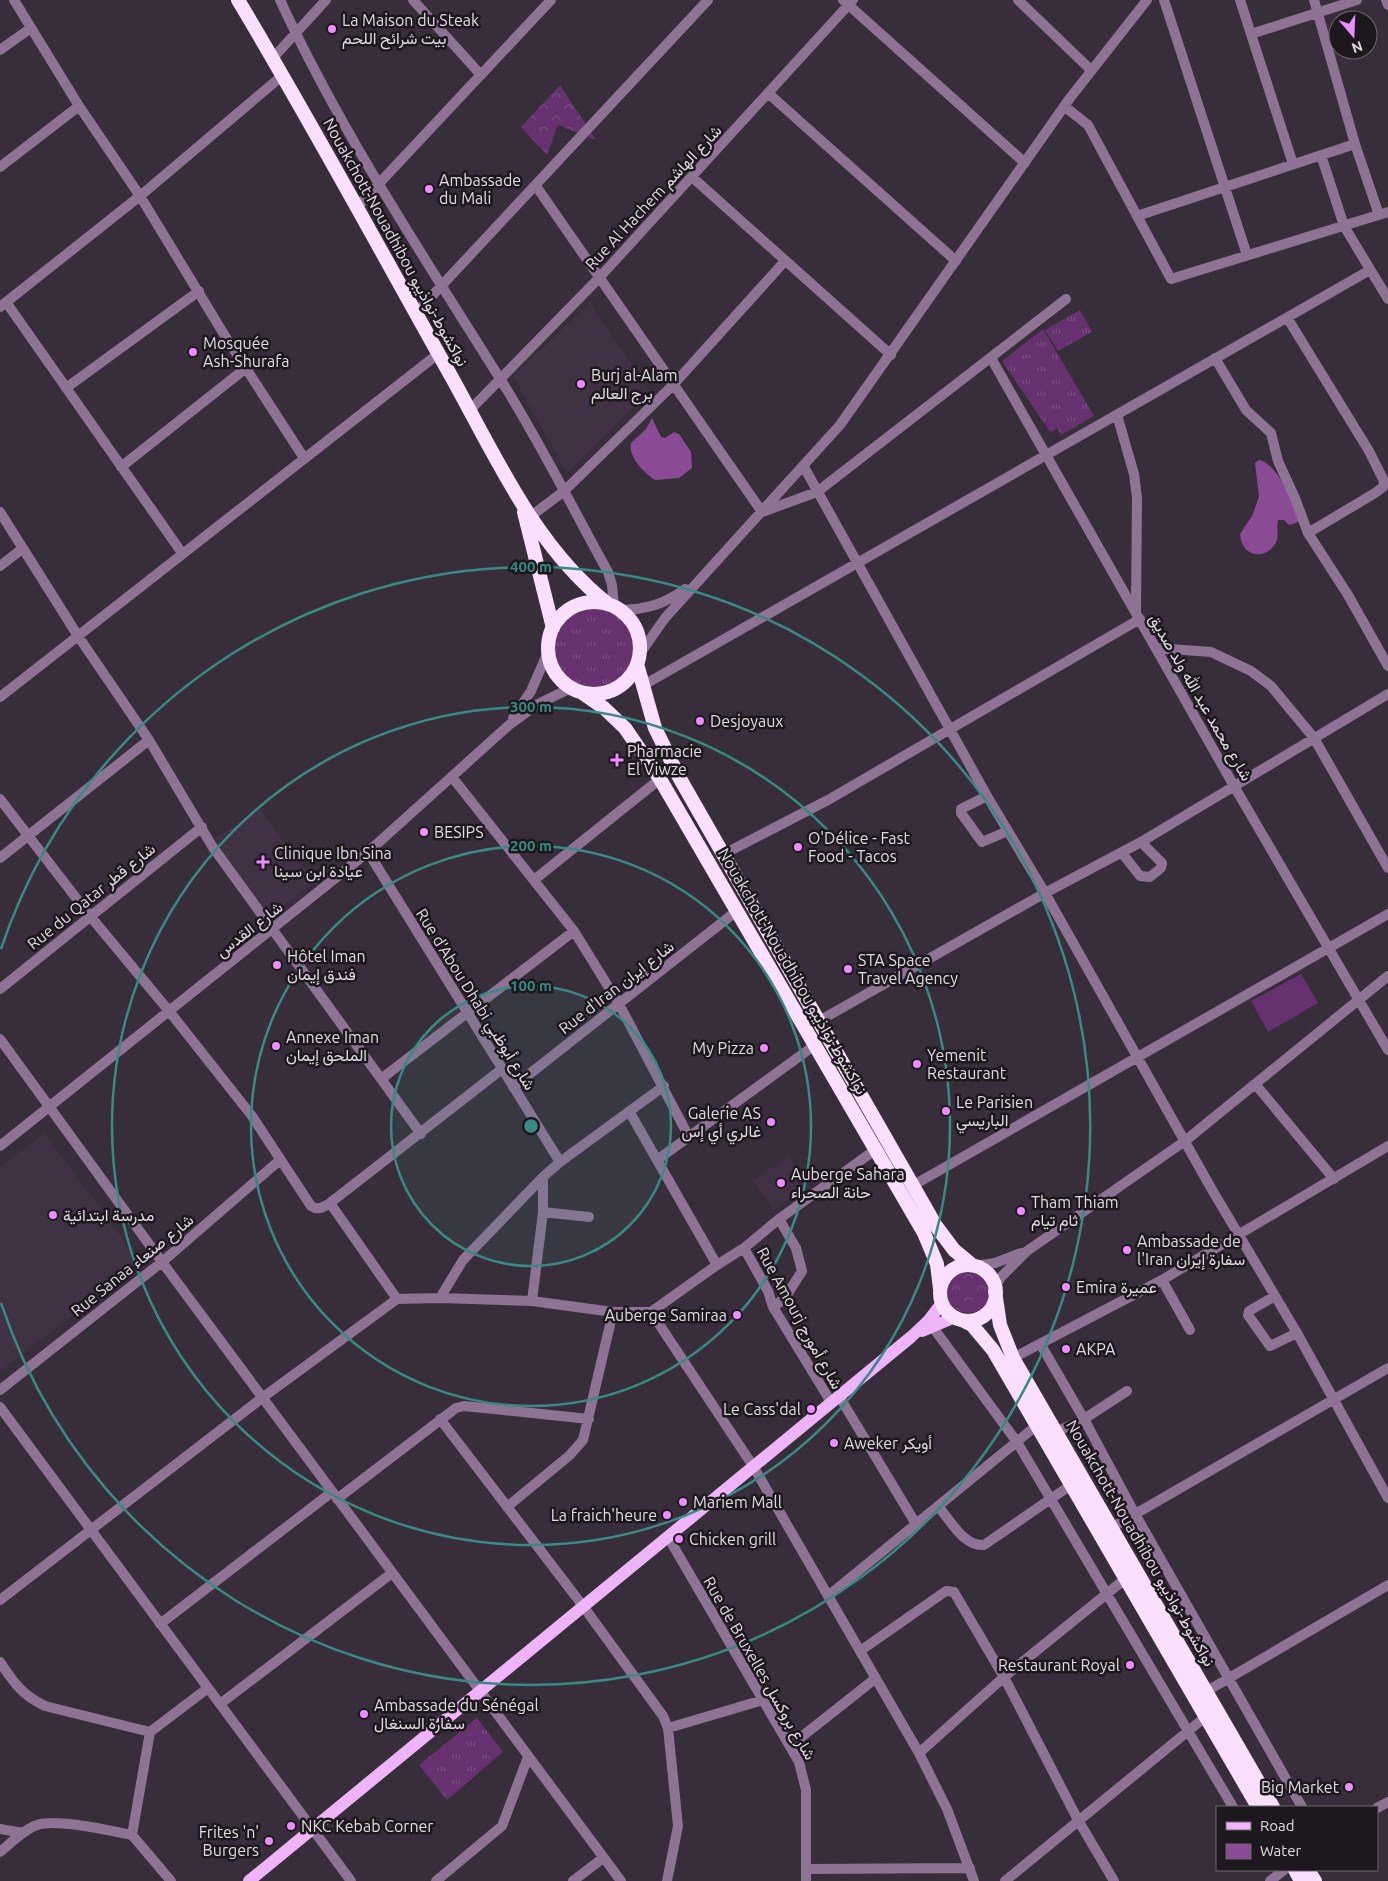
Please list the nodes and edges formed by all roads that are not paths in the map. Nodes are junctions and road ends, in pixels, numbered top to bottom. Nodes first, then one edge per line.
1 (14, 0) edge
2 (238, 0) edge
3 (280, 0) edge
4 (326, 0) edge
5 (413, 0) edge
6 (551, 0) edge
7 (708, 0) edge
8 (1018, 0) edge
9 (1147, 0) edge
10 (1164, 0) edge
11 (1240, 0) edge
12 (1314, 0) edge
13 (1358, 0) edge
14 (1386, 0) edge
15 (848, 2) edge
16 (1388, 5) edge
17 (1317, 13) junction
18 (31, 28) junction
19 (296, 34) junction
20 (1251, 34) junction
21 (0, 50) edge
22 (273, 58) junction
23 (1091, 70) junction
24 (283, 75) junction
25 (480, 75) junction
26 (769, 94) junction
27 (79, 106) junction
28 (1064, 106) junction
29 (1355, 144) junction
30 (1321, 155) junction
31 (1025, 163) junction
32 (1293, 164) junction
33 (0, 167) edge
34 (692, 177) junction
35 (379, 182) junction
36 (536, 186) junction
37 (1226, 187) junction
38 (140, 196) junction
39 (356, 208) junction
40 (1384, 213) edge
41 (1137, 216) junction
42 (1344, 226) junction
43 (1248, 255) junction
44 (785, 261) junction
45 (956, 261) junction
46 (1370, 270) junction
47 (598, 279) junction
48 (441, 286) junction
49 (199, 291) junction
50 (1066, 299) dead end
51 (1388, 299) edge
52 (3, 304) edge
53 (416, 313) junction
54 (1288, 318) junction
55 (438, 354) junction
56 (891, 355) junction
57 (991, 358) junction
58 (1215, 358) junction
59 (246, 368) junction
60 (500, 378) junction
61 (673, 385) junction
62 (66, 388) junction
63 (470, 410) junction
64 (1117, 414) junction
65 (1046, 455) junction
66 (304, 458) junction
67 (121, 467) junction
68 (804, 467) junction
69 (563, 492) junction
70 (817, 492) junction
71 (521, 502) junction
72 (0, 512) edge
73 (762, 512) junction
74 (531, 516) junction
75 (1308, 533) junction
76 (22, 549) junction
77 (182, 553) junction
78 (857, 563) junction
79 (0, 566) edge
80 (702, 576) junction
81 (614, 607) junction
82 (1138, 615) junction
83 (553, 628) junction
84 (78, 636) junction
85 (1156, 648) junction
86 (548, 652) junction
87 (638, 660) junction
88 (1388, 666) edge
89 (642, 686) junction
90 (576, 690) junction
91 (1388, 694) edge
92 (0, 697) edge
93 (509, 726) junction
94 (952, 729) junction
95 (1314, 738) junction
96 (149, 740) junction
97 (452, 777) junction
98 (660, 779) junction
99 (1234, 786) junction
100 (987, 796) junction
101 (0, 799) edge
102 (202, 827) junction
103 (1008, 830) junction
104 (29, 835) junction
105 (1141, 842) junction
106 (368, 852) junction
107 (1122, 853) junction
108 (722, 855) junction
109 (0, 858) edge
110 (1388, 868) edge
111 (534, 880) junction
112 (1045, 893) junction
113 (738, 910) junction
114 (1388, 914) edge
115 (90, 916) junction
116 (274, 929) junction
117 (574, 931) junction
118 (1328, 947) junction
119 (1388, 976) edge
120 (0, 988) edge
121 (1360, 1000) junction
122 (619, 1004) junction
123 (169, 1011) junction
124 (467, 1014) junction
125 (817, 1022) junction
126 (0, 1039) edge
127 (816, 1045) junction
128 (1388, 1050) edge
129 (1137, 1056) junction
130 (502, 1069) junction
131 (381, 1080) junction
132 (1256, 1085) junction
133 (664, 1086) junction
134 (513, 1087) junction
135 (48, 1107) junction
136 (629, 1111) junction
137 (421, 1134) junction
138 (689, 1137) junction
139 (1185, 1140) junction
140 (0, 1146) edge
141 (1388, 1146) edge
142 (875, 1150) junction
143 (280, 1160) junction
144 (657, 1160) junction
145 (560, 1162) junction
146 (543, 1178) junction
147 (1334, 1179) junction
148 (912, 1186) junction
149 (330, 1203) junction
150 (543, 1212) junction
151 (589, 1217) dead end
152 (780, 1219) junction
153 (1239, 1236) junction
154 (744, 1248) junction
155 (1027, 1251) junction
156 (162, 1262) junction
157 (717, 1264) junction
158 (974, 1266) junction
159 (1162, 1280) junction
160 (995, 1290) junction
161 (941, 1296) junction
162 (1275, 1296) junction
163 (440, 1298) junction
164 (397, 1299) junction
165 (532, 1301) junction
166 (773, 1306) junction
167 (614, 1312) junction
168 (651, 1312) junction
169 (958, 1318) junction
170 (932, 1326) junction
171 (1190, 1330) dead end
172 (1297, 1333) junction
173 (911, 1336) junction
174 (1041, 1344) junction
175 (1013, 1358) junction
176 (1388, 1368) edge
177 (0, 1390) edge
178 (1127, 1391) dead end
179 (262, 1398) junction
180 (835, 1399) junction
181 (1334, 1399) junction
182 (0, 1407) edge
183 (440, 1419) junction
184 (589, 1419) junction
185 (1084, 1419) junction
186 (1036, 1426) junction
187 (1056, 1432) junction
188 (1017, 1442) junction
189 (754, 1466) junction
190 (1071, 1485) junction
191 (335, 1496) junction
192 (1051, 1498) junction
193 (1388, 1498) edge
194 (938, 1506) junction
195 (507, 1507) junction
196 (1134, 1514) junction
197 (916, 1524) junction
198 (1111, 1528) junction
199 (91, 1530) junction
200 (668, 1537) junction
201 (392, 1573) junction
202 (1130, 1575) junction
203 (1388, 1585) edge
204 (1106, 1594) junction
205 (828, 1596) junction
206 (0, 1600) edge
207 (583, 1606) junction
208 (160, 1624) junction
209 (860, 1650) junction
210 (0, 1662) edge
211 (1004, 1677) junction
212 (876, 1678) junction
213 (1228, 1679) junction
214 (208, 1688) junction
215 (1207, 1691) junction
216 (479, 1692) junction
217 (763, 1700) junction
218 (220, 1704) junction
219 (1217, 1708) junction
220 (1205, 1717) junction
221 (668, 1728) junction
222 (1188, 1731) junction
223 (150, 1732) junction
224 (790, 1746) junction
225 (919, 1753) junction
226 (528, 1757) junction
227 (1232, 1806) edge
228 (1257, 1806) edge
229 (1272, 1806) edge
230 (1301, 1806) edge
231 (1078, 1820) junction
232 (0, 1829) edge
233 (312, 1829) junction
234 (23, 1833) junction
235 (132, 1835) junction
236 (0, 1852) edge
237 (603, 1858) junction
238 (970, 1868) junction
239 (807, 1869) junction
240 (1283, 1871) edge
241 (1271, 1880) edge
242 (171, 1881) edge
243 (249, 1881) edge
244 (351, 1881) edge
245 (436, 1881) edge
246 (573, 1881) edge
247 (621, 1881) edge
248 (667, 1881) edge
249 (806, 1881) edge
250 (974, 1881) edge
251 (1005, 1881) edge
252 (1114, 1881) edge

1 - 18 street
2 - 22 highway, Nouakchott-Nouadhibou نواكشوط-نواذيبو
3 - 19 street
4 - 19 street
5 - 25 street
6 - 25 street
7 - 36 street
8 - 23 street
9 - 23 street
10 - 37 street
11 - 20 street
12 - 17 street
13 - 17 street
14 - 16 street
15 - 26 street, Rue Al Hachem شارع الهاشم
15 - 31 street
17 - 20 street
17 - 29 street
18 - 21 street
18 - 27 street
19 - 22 street
19 - 35 street
20 - 32 street
22 - 24 highway, Nouakchott-Nouadhibou نواكشوط-نواذيبو
23 - 28 street
24 - 38 street
24 - 39 highway, Nouakchott-Nouadhibou نواكشوط-نواذيبو
25 - 35 street
26 - 34 street, Rue Al Hachem شارع الهاشم
26 - 45 street
27 - 33 street
27 - 38 street
28 - 31 street
28 - 41 street
29 - 30 street
29 - 40 street
30 - 32 street
30 - 42 street
31 - 45 street
32 - 37 street
34 - 44 street
34 - 47 street, Rue Al Hachem شارع الهاشم
35 - 39 street
35 - 48 street
36 - 47 street
36 - 48 street
37 - 41 street
37 - 43 street
38 - 49 street
38 - 52 street
39 - 53 highway, Nouakchott-Nouadhibou نواكشوط-نواذيبو
40 - 42 street
41 - 43 street
42 - 43 street
42 - 46 street
44 - 56 street
44 - 61 street
45 - 56 street
46 - 51 street
46 - 54 street
47 - 60 street, Rue Al Hachem شارع الهاشم
47 - 61 street
48 - 53 street
48 - 60 street
49 - 59 street
49 - 62 street
50 - 57 street
52 - 62 street
53 - 55 highway, Nouakchott-Nouadhibou نواكشوط-نواذيبو
54 - 58 street
54 - 75 street
55 - 63 highway, Nouakchott-Nouadhibou نواكشوط-نواذيبو
55 - 66 street
56 - 68 street
57 - 65 street, شارع محمد عبد الله ولد صديق
57 - 70 street
58 - 64 street
58 - 75 street
59 - 66 street
59 - 67 street
60 - 63 street, Rue Al Hachem شارع الهاشم
60 - 69 street
61 - 69 street
61 - 73 street
62 - 67 street
63 - 71 highway, Nouakchott-Nouadhibou نواكشوط-نواذيبو
64 - 65 street
64 - 82 street
65 - 78 street
65 - 82 street, شارع محمد عبد الله ولد صديق
66 - 77 street
67 - 77 street
68 - 70 street
68 - 73 street
69 - 74 street
69 - 81 street
70 - 73 street
70 - 78 street
71 - 74 highway, Nouakchott-Nouadhibou نواكشوط-نواذيبو
71 - 83 highway, Nouakchott-Nouadhibou نواكشوط-نواذيبو
72 - 76 street
73 - 80 street
74 - 81 highway, Nouakchott-Nouadhibou نواكشوط-نواذيبو
75 - 88 street
76 - 79 street
76 - 84 street
77 - 84 street
78 - 89 street
78 - 94 street
80 - 81 street
80 - 87 street
81 - 83 highway
81 - 87 highway
82 - 85 street, شارع محمد عبد الله ولد صديق
82 - 94 street
83 - 86 highway
84 - 92 street
84 - 96 street
85 - 95 street
85 - 99 street, شارع محمد عبد الله ولد صديق
86 - 90 highway
86 - 93 street
87 - 89 highway, Nouakchott-Nouadhibou نواكشوط-نواذيبو
87 - 90 highway
89 - 108 highway, Nouakchott-Nouadhibou نواكشوط-نواذيبو
90 - 93 street
90 - 98 highway, Nouakchott-Nouadhibou نواكشوط-نواذيبو
91 - 95 street
93 - 97 street, شارع القدس
94 - 100 street
94 - 108 street
95 - 99 street
95 - 110 street
96 - 102 street
96 - 104 street
97 - 106 street, شارع القدس
97 - 111 street
98 - 111 street
98 - 113 highway, Nouakchott-Nouadhibou نواكشوط-نواذيبو
99 - 105 street
99 - 118 street, شارع محمد عبد الله ولد صديق
100 - 103 street
100 - 103 street
101 - 104 street
102 - 115 street, Rue du Qatar شارع قطر
102 - 116 street
103 - 112 street
104 - 109 street
104 - 115 street
105 - 107 street
105 - 107 street
106 - 116 street, شارع القدس
106 - 124 street, Rue d'Abou Dhabi شارع أبوظبي
107 - 112 street
108 - 125 highway, Nouakchott-Nouadhibou نواكشوط-نواذيبو
111 - 117 street
112 - 125 street
112 - 129 street
113 - 122 street, Rue d'Iran شارع إيران
113 - 127 highway, Nouakchott-Nouadhibou نواكشوط-نواذيبو
114 - 118 street
115 - 120 street, Rue du Qatar شارع قطر
115 - 123 street
116 - 123 street, شارع القدس
116 - 131 street
117 - 122 street
117 - 124 street
118 - 121 street, شارع محمد عبد الله ولد صديق
118 - 129 street
119 - 121 street
121 - 128 street, شارع محمد عبد الله ولد صديق
121 - 132 street
122 - 133 street
122 - 134 street, Rue d'Iran شارع إيران
123 - 135 street, شارع القدس
123 - 143 street
124 - 130 street, Rue d'Abou Dhabi شارع أبوظبي
124 - 131 street
125 - 148 highway, Nouakchott-Nouadhibou نواكشوط-نواذيبو
126 - 135 street
127 - 138 street
127 - 142 highway, Nouakchott-Nouadhibou نواكشوط-نواذيبو
129 - 139 street
129 - 148 street
130 - 134 street, Rue d'Abou Dhabi شارع أبوظبي
130 - 137 street
131 - 137 street
132 - 139 street
132 - 147 street
133 - 136 street
133 - 138 street
134 - 145 street, Rue d'Abou Dhabi شارع أبوظبي
135 - 140 street, شارع القدس
135 - 156 street
136 - 144 street
136 - 145 street
137 - 149 street
138 - 144 street
139 - 153 street
139 - 155 street
141 - 147 street
142 - 152 street
142 - 161 highway, Nouakchott-Nouadhibou نواكشوط-نواذيبو
143 - 149 street
143 - 156 street, Rue Sanaa شارع صنعاء
144 - 157 street
145 - 146 street
146 - 150 street
146 - 163 street
147 - 153 street
148 - 158 highway, Nouakchott-Nouadhibou نواكشوط-نواذيبو
149 - 164 street
150 - 151 street
150 - 165 street
152 - 154 street
152 - 166 street
153 - 159 street
153 - 162 street
154 - 157 street
154 - 166 street, Rue Amourj شارع أمورج
155 - 158 street
155 - 160 street
156 - 177 street, Rue Sanaa شارع صنعاء
156 - 179 street
157 - 168 street
158 - 160 highway
158 - 161 highway
159 - 171 street
159 - 174 street
160 - 169 highway
160 - 175 highway, Nouakchott-Nouadhibou نواكشوط-نواذيبو
161 - 169 highway
161 - 173 main road
162 - 172 street
162 - 172 street
163 - 164 street
163 - 165 street
164 - 179 street
165 - 167 street
166 - 180 street, Rue Amourj شارع أمورج
167 - 168 street
167 - 184 street
168 - 189 street
169 - 170 main road
169 - 186 highway, Nouakchott-Nouadhibou نواكشوط-نواذيبو
170 - 173 main road
170 - 188 street
172 - 181 street
173 - 180 main road
174 - 175 street
174 - 185 street
175 - 187 highway, Nouakchott-Nouadhibou نواكشوط-نواذيبو
176 - 181 street
178 - 185 street
179 - 191 street
179 - 199 street
180 - 189 main road
180 - 197 street, Rue Amourj شارع أمورج
181 - 193 street
181 - 196 street
182 - 199 street
183 - 184 street
183 - 191 street
183 - 195 street
184 - 195 street
185 - 187 street
185 - 196 street
186 - 188 street
186 - 190 highway, Nouakchott-Nouadhibou نواكشوط-نواذيبو
187 - 198 highway, Nouakchott-Nouadhibou نواكشوط-نواذيبو
188 - 192 street
188 - 194 street
189 - 200 main road
189 - 205 street
190 - 192 street
190 - 202 highway, Nouakchott-Nouadhibou نواكشوط-نواذيبو
191 - 201 street
191 - 208 street
192 - 194 street
192 - 204 street
194 - 197 street
195 - 207 street
196 - 198 street
196 - 213 street
197 - 205 street
198 - 202 highway, Nouakchott-Nouadhibou نواكشوط-نواذيبو
199 - 206 street
199 - 208 street
200 - 207 main road
200 - 217 street, Rue de Bruxelles شارع بروكسل
201 - 216 street
201 - 218 street
202 - 204 street
202 - 215 highway, Nouakchott-Nouadhibou نواكشوط-نواذيبو
202 - 220 highway, Nouakchott-Nouadhibou نواكشوط-نواذيبو
203 - 213 street
204 - 211 street
204 - 222 street
205 - 209 street
207 - 216 main road
207 - 221 street
208 - 214 street
209 - 211 street
209 - 212 street
210 - 223 street
211 - 225 street
211 - 231 street
212 - 224 street
212 - 225 street
213 - 215 street
213 - 230 street
214 - 218 street
214 - 223 street
215 - 219 highway, Nouakchott-Nouadhibou نواكشوط-نواذيبو
216 - 226 street
216 - 233 main road
217 - 221 street
217 - 224 street, Rue de Bruxelles شارع بروكسل
218 - 233 street
219 - 220 street
219 - 229 highway, Nouakchott-Nouadhibou نواكشوط-نواذيبو
220 - 222 street
220 - 228 highway, Nouakchott-Nouadhibou نواكشوط-نواذيبو
221 - 248 street
222 - 227 street
222 - 231 street
223 - 235 street
224 - 239 street, Rue de Bruxelles شارع بروكسل
225 - 238 street
226 - 237 street
226 - 245 street
231 - 251 street
231 - 252 street
232 - 234 street
233 - 243 main road
233 - 244 street
234 - 235 street
234 - 236 street
235 - 242 street
237 - 246 street
237 - 247 street
238 - 239 street
238 - 250 street
239 - 249 street, Rue de Bruxelles شارع بروكسل
240 - 241 street

